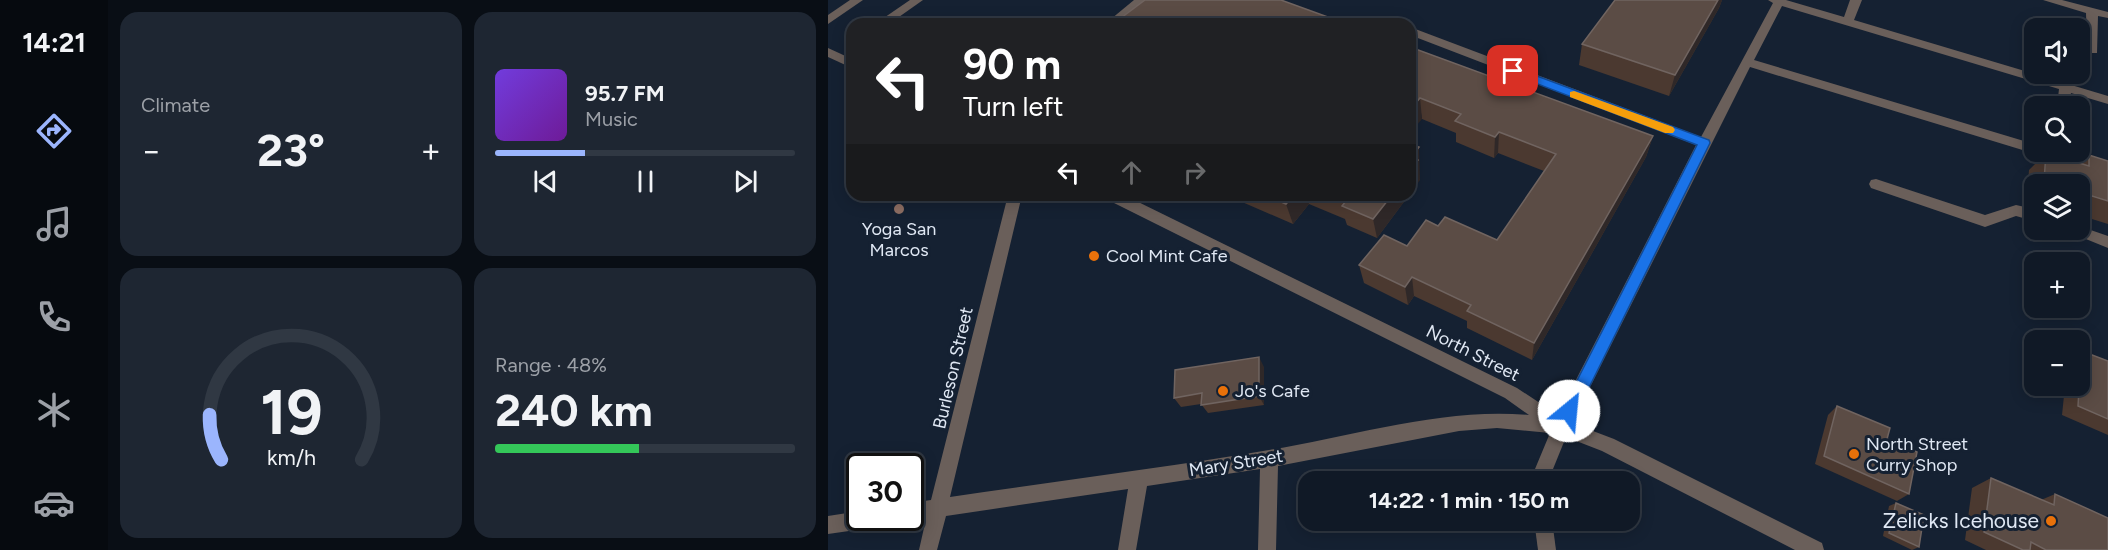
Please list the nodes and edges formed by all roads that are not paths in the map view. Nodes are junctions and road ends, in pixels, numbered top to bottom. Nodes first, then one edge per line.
1 (857, 0) edge
2 (917, 0) edge
3 (1141, 0) edge
4 (1778, 0) edge
5 (1856, 0) edge
6 (2049, 0) edge
7 (2092, 11) junction
8 (2108, 15) edge
9 (890, 18) edge
10 (1118, 18) edge
11 (828, 20) edge
12 (1848, 22) junction
13 (1416, 33) edge
14 (2093, 50) dead end
15 (828, 52) edge
16 (846, 61) edge
17 (1747, 62) junction
18 (2065, 87) junction
19 (2064, 96) edge
20 (2108, 100) edge
21 (1704, 143) junction
22 (2024, 146) edge
23 (2082, 162) edge
24 (2108, 171) edge
25 (1876, 184) dead end
26 (1014, 201) edge
27 (1123, 201) edge
28 (2024, 212) edge
29 (2090, 235) edge
30 (2108, 242) edge
31 (1561, 427) junction
32 (1269, 459) junction
33 (1544, 471) edge
34 (1139, 478) junction
35 (941, 508) junction
36 (924, 510) edge
37 (846, 522) edge
38 (828, 525) edge
39 (1544, 531) edge
40 (928, 550) edge
41 (1127, 550) edge
42 (1267, 550) edge
43 (1547, 550) edge
44 (1815, 550) edge

1 - 11 street
2 - 9 street
3 - 10 street
4 - 12 street
4 - 17 street
5 - 12 street
6 - 7 street
7 - 8 street
7 - 14 street
12 - 18 street
13 - 21 street
15 - 16 street
17 - 21 street
17 - 22 street
18 - 19 street
18 - 20 street
21 - 31 street
23 - 24 street
25 - 28 street
26 - 35 street, Burleson Street
27 - 31 street, North Street
29 - 30 street
31 - 32 street, Mary Street
31 - 33 street
31 - 44 street, North Street
32 - 34 street, Mary Street
32 - 42 street
34 - 35 street, Mary Street
34 - 41 street
35 - 36 street, Mary Street
35 - 40 street, Burleson Street
37 - 38 street
39 - 43 street

